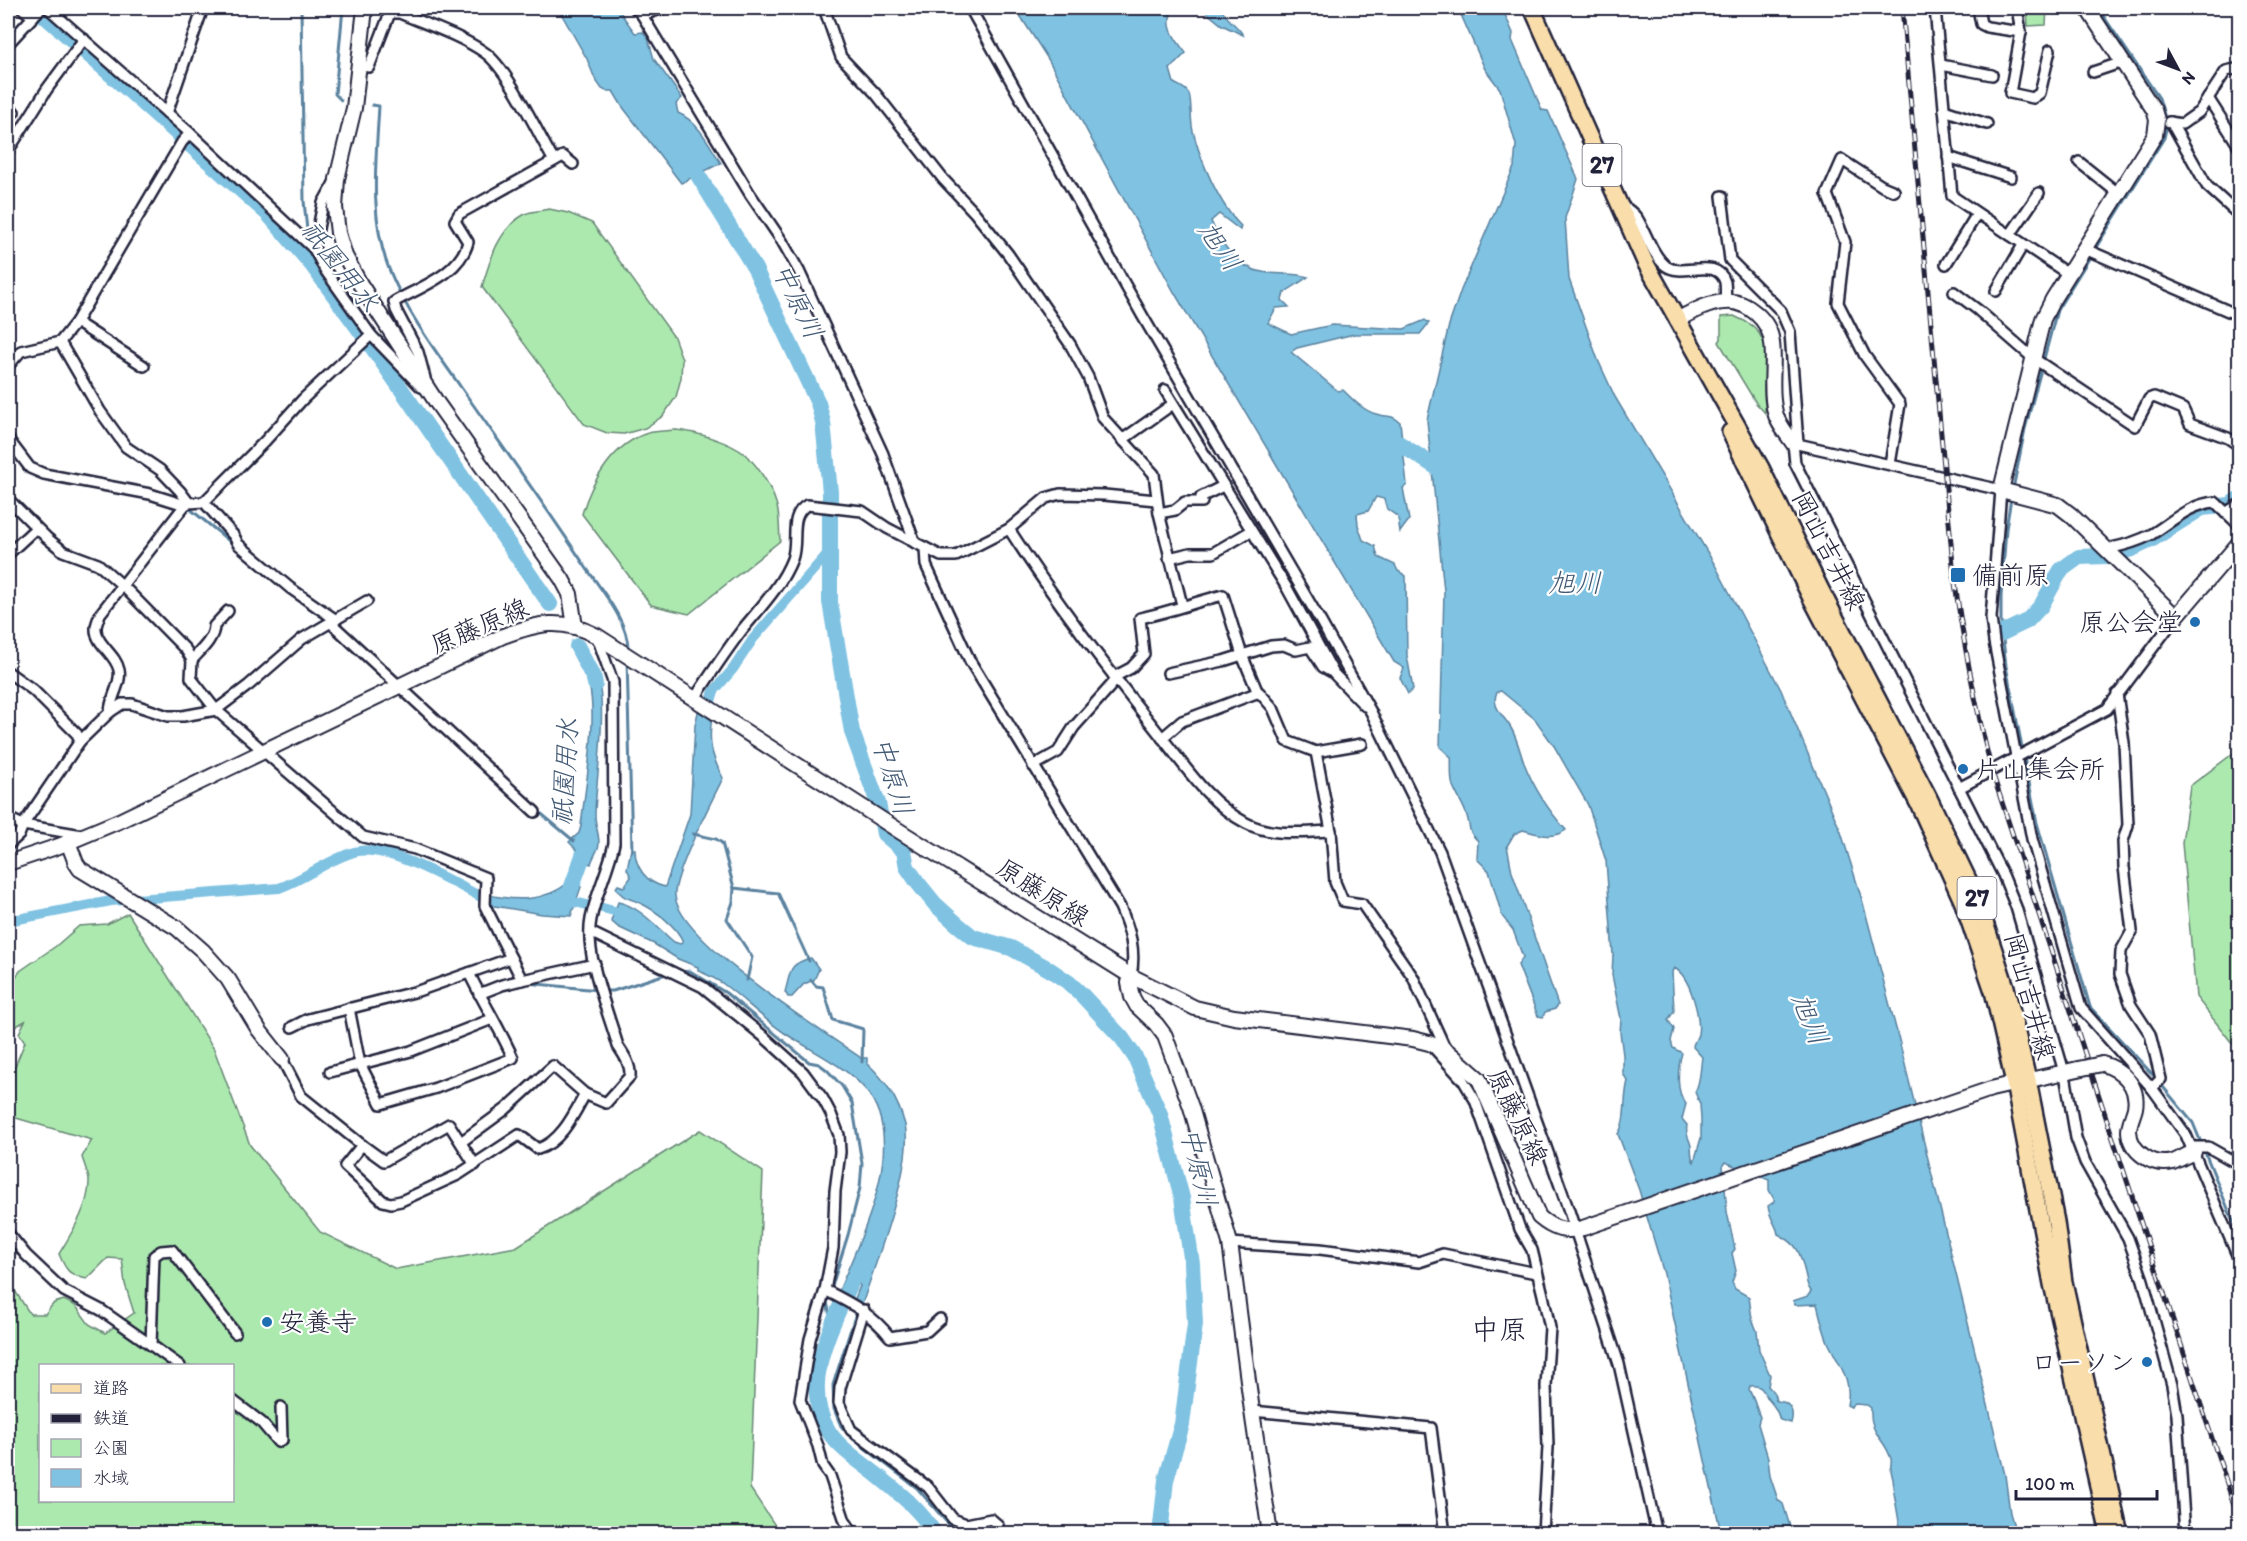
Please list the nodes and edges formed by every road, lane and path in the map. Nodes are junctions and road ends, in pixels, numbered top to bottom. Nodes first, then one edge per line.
1 (22, 8) edge
2 (48, 8) edge
3 (203, 8) edge
4 (365, 8) edge
5 (635, 8) edge
6 (664, 8) edge
7 (824, 8) edge
8 (970, 8) edge
9 (1532, 8) edge
10 (1935, 8) edge
11 (1978, 8) edge
12 (2017, 8) edge
13 (2087, 8) edge
14 (36, 12) edge
15 (642, 15) junction
16 (2021, 32) junction
17 (81, 43) junction
18 (8, 45) edge
19 (2050, 50) dead end
20 (2123, 62) junction
21 (1941, 65) junction
22 (360, 66) junction
23 (2240, 68) edge
24 (2093, 72) dead end
25 (1992, 75) dead end
26 (2208, 98) junction
27 (1944, 110) junction
28 (167, 113) junction
29 (2165, 121) junction
30 (1987, 124) dead end
31 (187, 137) junction
32 (2240, 148) edge
33 (8, 151) edge
34 (1948, 157) junction
35 (554, 161) junction
36 (2079, 162) dead end
37 (573, 164) dead end
38 (2011, 177) dead end
39 (337, 179) junction
40 (1894, 190) dead end
41 (2039, 193) dead end
42 (2119, 194) junction
43 (1722, 196) dead end
44 (1619, 202) junction
45 (1977, 214) junction
46 (2240, 216) edge
47 (2010, 235) junction
48 (2023, 245) junction
49 (309, 246) junction
50 (2090, 251) junction
51 (1946, 264) dead end
52 (2068, 274) junction
53 (1996, 291) dead end
54 (1954, 292) dead end
55 (1726, 301) junction
56 (2240, 316) edge
57 (1677, 320) junction
58 (76, 322) junction
59 (368, 338) junction
60 (60, 342) junction
61 (2039, 362) junction
62 (8, 366) edge
63 (144, 366) dead end
64 (427, 388) junction
65 (1165, 390) dead end
66 (437, 403) junction
67 (1173, 404) junction
68 (8, 440) edge
69 (1122, 440) junction
70 (1796, 444) junction
71 (2240, 446) edge
72 (1890, 464) junction
73 (1223, 486) junction
74 (2008, 492) junction
75 (8, 499) edge
76 (1156, 500) junction
77 (204, 502) junction
78 (187, 504) junction
79 (2240, 504) edge
80 (2220, 509) junction
81 (1159, 513) junction
82 (2240, 526) edge
83 (36, 528) junction
84 (1009, 529) junction
85 (1251, 531) junction
86 (2240, 542) edge
87 (915, 543) junction
88 (925, 548) junction
89 (2110, 553) junction
90 (8, 554) edge
91 (1168, 558) junction
92 (123, 586) junction
93 (367, 602) dead end
94 (1182, 605) junction
95 (228, 611) dead end
96 (2176, 617) junction
97 (334, 621) junction
98 (575, 627) junction
99 (597, 636) junction
100 (1242, 655) junction
101 (192, 660) junction
102 (8, 672) edge
103 (1168, 673) dead end
104 (1334, 674) junction
105 (1115, 679) junction
106 (400, 687) junction
107 (1257, 693) junction
108 (2117, 694) junction
109 (699, 701) junction
110 (216, 710) junction
111 (110, 712) junction
112 (1371, 712) junction
113 (1162, 738) junction
114 (80, 741) junction
115 (1362, 744) dead end
116 (264, 751) junction
117 (1316, 752) junction
118 (2020, 756) junction
119 (1033, 766) junction
120 (1959, 788) junction
121 (535, 812) dead end
122 (8, 818) edge
123 (23, 825) junction
124 (1331, 831) junction
125 (85, 836) junction
126 (68, 842) junction
127 (8, 845) edge
128 (8, 862) edge
129 (590, 932) junction
130 (511, 958) junction
131 (594, 964) junction
132 (469, 973) junction
133 (1131, 976) junction
134 (522, 980) junction
135 (479, 994) junction
136 (349, 1008) junction
137 (492, 1019) junction
138 (292, 1027) dead end
139 (1429, 1043) junction
140 (1446, 1050) junction
141 (282, 1059) joint
142 (360, 1064) junction
143 (2062, 1065) dead end
144 (330, 1072) dead end
145 (2066, 1080) dead end
146 (2021, 1081) junction
147 (2157, 1084) junction
148 (585, 1094) junction
149 (461, 1142) junction
150 (362, 1145) junction
151 (2194, 1149) junction
152 (475, 1165) junction
153 (2240, 1165) edge
154 (1579, 1230) junction
155 (8, 1233) edge
156 (1230, 1243) junction
157 (2240, 1262) edge
158 (1536, 1273) junction
159 (827, 1291) junction
160 (862, 1309) junction
161 (940, 1319) dead end
162 (235, 1333) dead end
163 (151, 1345) junction
164 (179, 1364) edge
165 (234, 1402) edge
166 (281, 1407) dead end
167 (1251, 1411) junction
168 (854, 1533) edge
169 (998, 1533) edge
170 (1270, 1533) edge
171 (1445, 1533) edge
172 (1543, 1533) edge
173 (1657, 1533) edge
174 (2109, 1533) edge
175 (2120, 1533) edge
176 (2186, 1533) edge

1 - 14 street
2 - 17 street
3 - 28 street
4 - 22 main road
5 - 15 street
6 - 15 street
7 - 69 street
8 - 112 street
9 - 44 main road, 岡山吉井線 / 27
10 - 21 street
11 - 16 street
12 - 16 street
13 - 20 main road
14 - 18 street
15 - 87 street
16 - 19 street
17 - 28 street
17 - 33 street
20 - 24 street
20 - 29 main road
21 - 25 street
21 - 27 street
22 - 35 street
22 - 39 main road
23 - 26 street
26 - 29 street
26 - 32 street
27 - 30 street
27 - 34 street
28 - 31 street
29 - 42 main road
29 - 46 street
31 - 49 street
31 - 58 street
34 - 38 street
34 - 45 street
35 - 37 street
35 - 64 street
36 - 42 street
39 - 49 street
39 - 64 main road
40 - 72 street
41 - 47 street
42 - 50 main road
43 - 70 street
44 - 55 street
44 - 57 main road, 岡山吉井線 / 27
45 - 47 street
45 - 51 street
47 - 48 street
48 - 52 street
48 - 53 street
49 - 59 street
50 - 52 main road
50 - 56 street
52 - 61 main road
54 - 61 street
55 - 57 main road
55 - 70 main road
57 - 146 main road, 岡山吉井線 / 27
58 - 60 street
58 - 63 street
59 - 66 street
59 - 77 street
60 - 62 street
60 - 78 street
61 - 71 street
61 - 74 main road
64 - 66 main road
65 - 67 street
66 - 98 main road
67 - 69 street
67 - 73 street
68 - 78 street
69 - 76 street
70 - 72 street
70 - 120 street
72 - 74 street
73 - 81 street
73 - 85 street
74 - 89 main road
74 - 118 street
75 - 83 street
76 - 81 street
76 - 84 street
77 - 78 street
77 - 97 street
78 - 92 street
79 - 80 street
80 - 82 street
80 - 89 street
81 - 91 street
83 - 90 street
83 - 92 street
84 - 88 street
84 - 105 street
85 - 91 street
85 - 104 street
86 - 96 main road
87 - 88 street
87 - 109 street
88 - 119 street
89 - 96 main road
91 - 94 street
92 - 101 street
92 - 111 street
93 - 97 street
94 - 100 street
94 - 105 street
95 - 101 street
96 - 108 street
97 - 106 street
97 - 110 street
98 - 99 main road, 原藤原線
98 - 106 main road, 原藤原線
99 - 109 main road, 原藤原線
99 - 129 street
100 - 103 street
100 - 104 street
100 - 107 street
101 - 110 street
102 - 114 street
104 - 112 street
105 - 113 street
105 - 119 street
106 - 116 main road, 原藤原線
106 - 121 street
107 - 113 street
107 - 117 street
108 - 118 street
108 - 147 street
109 - 133 main road, 原藤原線
110 - 111 street
110 - 116 street
111 - 114 street
112 - 154 street
113 - 124 street
114 - 123 street
115 - 117 street
116 - 125 main road, 原藤原線
116 - 130 street
117 - 124 street
118 - 120 street
118 - 147 street
119 - 133 street
120 - 143 street
122 - 123 street
123 - 125 street
123 - 127 street
124 - 140 street
125 - 126 main road, 原藤原線
126 - 128 main road, 原藤原線
126 - 141 main road
129 - 131 street
129 - 159 street
130 - 132 street
130 - 134 street
131 - 134 street
131 - 148 street
132 - 135 street
132 - 136 street
133 - 139 main road, 原藤原線
133 - 156 main road
134 - 135 street
135 - 137 street
136 - 138 street
136 - 142 street
137 - 142 street
137 - 142 street
139 - 140 main road, 原藤原線
139 - 158 street
140 - 154 main road, 原藤原線
141 - 150 street
142 - 144 street
145 - 176 street
146 - 151 main road, bridge
146 - 154 main road
146 - 174 main road, 岡山吉井線 / 27
146 - 175 main road, 岡山吉井線 / 27
147 - 151 street
148 - 149 street
148 - 152 street
149 - 150 street
149 - 152 street
150 - 152 street
151 - 153 street
151 - 157 street
154 - 173 street
155 - 163 street
156 - 158 street
156 - 167 main road
158 - 172 street
159 - 160 street
159 - 168 street
160 - 161 street
160 - 169 street
162 - 163 street
163 - 164 street
165 - 166 street
167 - 170 main road
167 - 171 street

